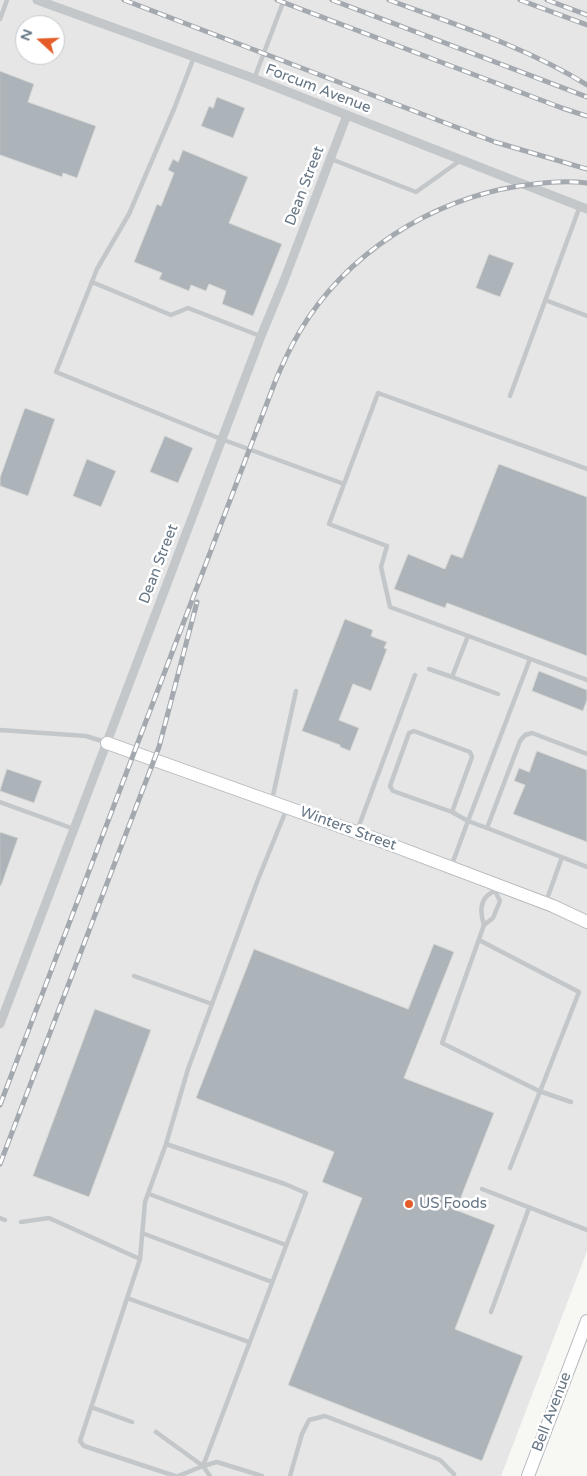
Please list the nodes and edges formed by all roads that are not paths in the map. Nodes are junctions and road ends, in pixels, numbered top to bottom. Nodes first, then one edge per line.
1 (7, 0) edge
2 (37, 0) edge
3 (284, 0) edge
4 (0, 19) edge
5 (194, 57) junction
6 (254, 79) junction
7 (347, 115) junction
8 (331, 159) junction
9 (462, 159) junction
10 (584, 208) edge
11 (92, 282) junction
12 (545, 300) junction
13 (587, 316) edge
14 (260, 336) junction
15 (510, 396) dead end
16 (221, 439) junction
17 (587, 469) edge
18 (344, 484) junction
19 (468, 636) junction
20 (530, 659) junction
21 (429, 669) dead end
22 (415, 675) dead end
23 (452, 677) junction
24 (587, 680) edge
25 (296, 691) dead end
26 (498, 694) dead end
27 (0, 730) edge
28 (106, 742) junction
29 (587, 754) edge
30 (271, 801) junction
31 (0, 802) edge
32 (287, 807) junction
33 (452, 812) junction
34 (468, 821) junction
35 (487, 828) junction
36 (74, 829) junction
37 (356, 832) junction
38 (562, 857) junction
39 (587, 867) edge
40 (451, 868) junction
41 (496, 888) junction
42 (546, 903) junction
43 (587, 922) edge
44 (484, 925) junction
45 (479, 940) junction
46 (134, 976) dead end
47 (212, 1004) junction
48 (0, 1024) edge
49 (539, 1091) junction
50 (570, 1102) dead end
51 (166, 1144) junction
52 (510, 1168) dead end
53 (482, 1190) dead end
54 (149, 1194) junction
55 (529, 1208) junction
56 (21, 1222) dead end
57 (587, 1230) edge
58 (142, 1232) junction
59 (286, 1245) junction
60 (140, 1259) junction
61 (272, 1282) junction
62 (127, 1298) junction
63 (491, 1312) dead end
64 (587, 1320) edge
65 (249, 1342) junction
66 (91, 1407) junction
67 (132, 1422) dead end
68 (156, 1432) dead end
69 (203, 1466) junction
70 (254, 1475) edge
71 (177, 1476) edge
72 (210, 1476) edge
73 (262, 1476) edge
74 (290, 1476) edge
75 (454, 1476) edge
76 (528, 1476) edge

1 - 4 lane
2 - 5 street, Forcum Avenue
3 - 6 lane
5 - 6 street, Forcum Avenue
5 - 11 lane
6 - 7 street, Forcum Avenue
7 - 8 street, Dean Street
7 - 9 street, Forcum Avenue
8 - 9 lane
8 - 14 street, Dean Street
9 - 10 street, Forcum Avenue
10 - 12 lane
11 - 14 lane
11 - 16 lane
12 - 13 lane
12 - 15 lane
14 - 16 street, Dean Street
16 - 18 lane
16 - 28 street, Dean Street
17 - 18 lane
18 - 19 lane
19 - 20 lane
19 - 23 lane
20 - 24 lane
20 - 34 lane
21 - 23 lane
22 - 37 lane
23 - 26 lane
25 - 30 lane
27 - 28 lane
28 - 30 street, Winters Street
28 - 36 street, Dean Street
29 - 35 lane
30 - 32 street, Winters Street
31 - 36 lane
32 - 37 street, Winters Street
32 - 47 lane
33 - 33 lane
33 - 34 lane
34 - 35 lane
34 - 40 lane
35 - 38 lane
36 - 48 street, Dean Street
37 - 40 street, Winters Street
38 - 39 lane
38 - 42 lane
40 - 41 street, Winters Street
41 - 42 street, Winters Street
41 - 44 lane
41 - 44 lane
42 - 43 street, Winters Street
44 - 45 lane
45 - 49 lane
45 - 49 lane
46 - 47 lane
47 - 51 lane
49 - 50 lane
49 - 52 lane
51 - 54 lane
51 - 59 lane
53 - 55 lane
54 - 58 lane
54 - 59 lane
55 - 57 lane
55 - 63 lane
56 - 60 lane
58 - 60 lane
58 - 61 lane
59 - 61 lane
60 - 62 lane
61 - 65 lane
62 - 65 lane
62 - 66 lane
64 - 76 street, Bell Avenue
65 - 69 lane
66 - 67 lane
66 - 71 lane
68 - 69 lane
69 - 70 lane
69 - 71 lane
69 - 72 lane
70 - 73 lane
74 - 75 lane

